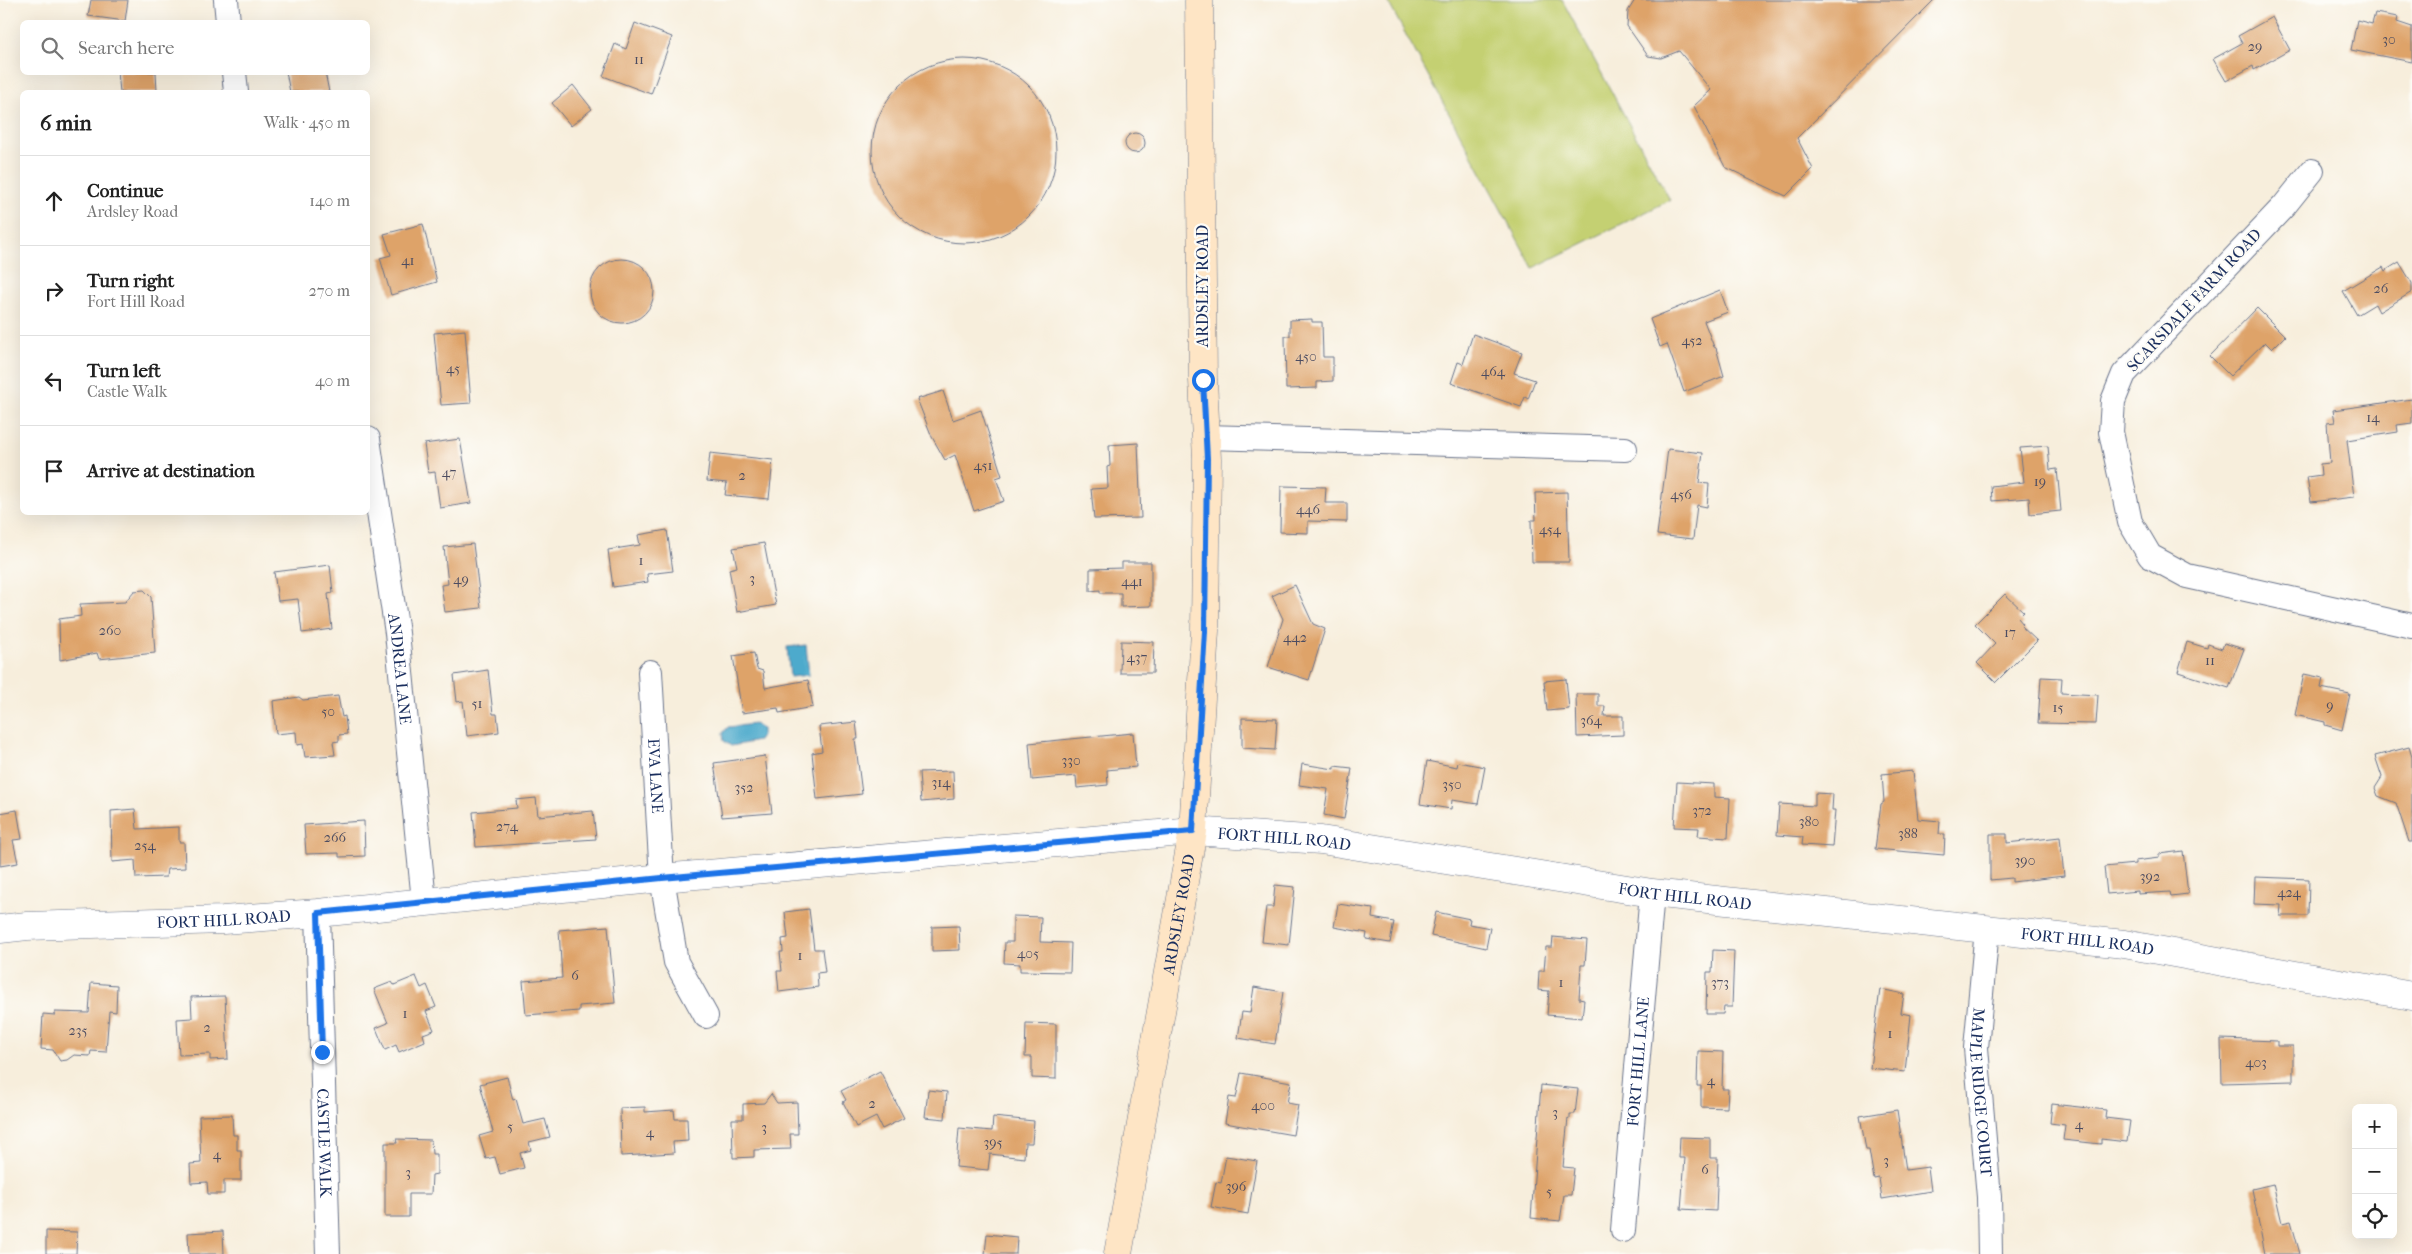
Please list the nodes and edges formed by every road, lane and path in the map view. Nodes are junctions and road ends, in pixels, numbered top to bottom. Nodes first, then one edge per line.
1 (226, 0) edge
2 (1199, 0) edge
3 (228, 20) edge
4 (234, 75) edge
5 (236, 90) edge
6 (2312, 171) dead end
7 (1205, 437) junction
8 (1625, 449) dead end
9 (370, 453) edge
10 (2412, 626) edge
11 (650, 672) dead end
12 (1193, 831) junction
13 (662, 878) junction
14 (1652, 893) junction
15 (424, 901) junction
16 (318, 913) junction
17 (0, 929) edge
18 (1988, 929) junction
19 (2412, 996) edge
20 (706, 1016) dead end
21 (1623, 1230) dead end
22 (328, 1254) edge
23 (1118, 1254) edge
24 (1990, 1254) edge

1 - 3 street
2 - 7 main road, ARDSLEY ROAD
4 - 5 street
6 - 10 street, SCARSDALE FARM ROAD
7 - 8 street
7 - 12 main road, ARDSLEY ROAD
9 - 15 street, ANDREA LANE
11 - 13 street, EVA LANE
12 - 13 street, FORT HILL ROAD
12 - 14 street, FORT HILL ROAD
12 - 23 main road, ARDSLEY ROAD
13 - 15 street, FORT HILL ROAD
13 - 20 street, EVA LANE
14 - 18 street, FORT HILL ROAD
14 - 21 street, FORT HILL LANE
15 - 16 street, FORT HILL ROAD
16 - 17 street, FORT HILL ROAD
16 - 22 street, CASTLE WALK
18 - 19 street, FORT HILL ROAD
18 - 24 street, MAPLE RIDGE COURT

